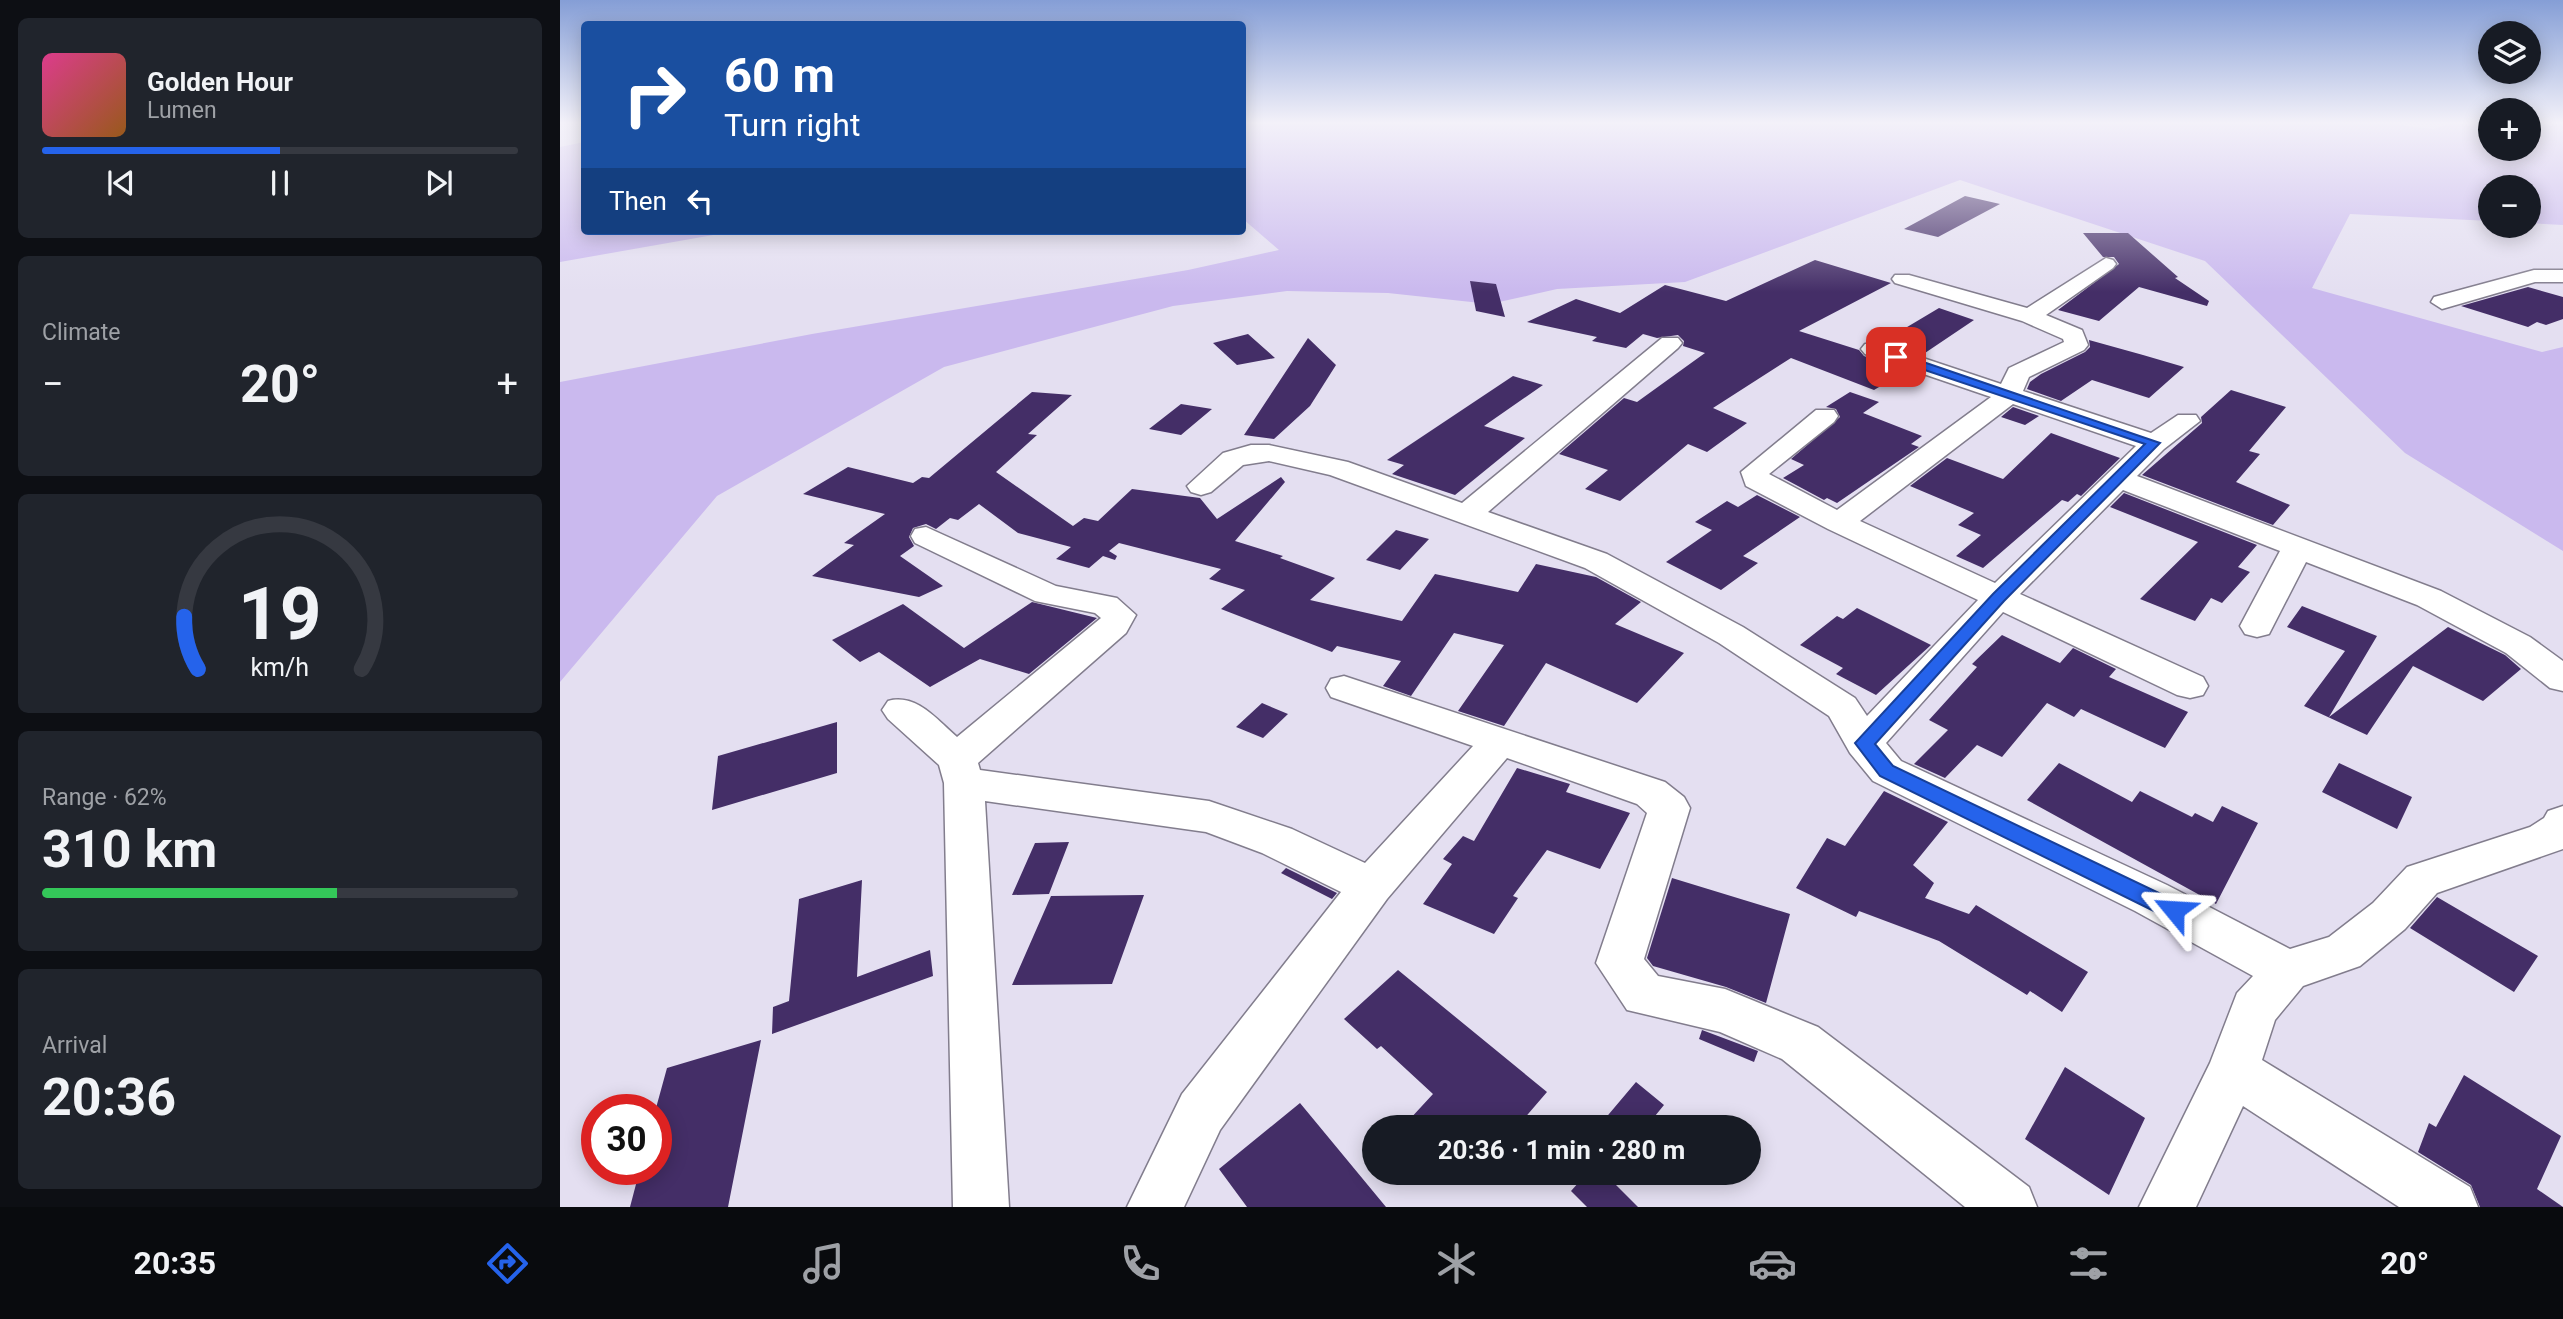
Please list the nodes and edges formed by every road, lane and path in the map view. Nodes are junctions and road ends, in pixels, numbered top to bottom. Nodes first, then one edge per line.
1 (2106, 264) dead end
2 (2563, 276) edge
3 (1902, 279) dead end
4 (2442, 302) dead end
5 (2031, 316) junction
6 (1670, 343) dead end
7 (1874, 349) dead end
8 (2009, 395) junction
9 (1825, 416) dead end
10 (2187, 421) dead end
11 (2154, 443) junction
12 (2120, 479) junction
13 (1201, 486) dead end
14 (1467, 514) junction
15 (1839, 523) junction
16 (926, 536) dead end
17 (2297, 548) junction
18 (1999, 597) junction
19 (2257, 626) dead end
20 (2563, 679) edge
21 (2190, 686) dead end
22 (1344, 688) dead end
23 (901, 710) dead end
24 (1500, 741) junction
25 (1864, 743) junction
26 (960, 771) junction
27 (2563, 822) edge
28 (1371, 886) junction
29 (2287, 971) junction
30 (2232, 1071) junction
31 (981, 1207) edge
32 (1155, 1207) edge
33 (2009, 1207) edge
34 (2167, 1207) edge
35 (2450, 1207) edge

1 - 5 street
2 - 4 street
3 - 5 street
5 - 8 street
6 - 14 street
7 - 8 street
8 - 11 street
8 - 15 street
9 - 15 street
10 - 11 street
11 - 12 street
12 - 17 street
12 - 18 street
13 - 14 street
14 - 25 street
15 - 18 street
16 - 26 street
17 - 19 street
17 - 20 street
18 - 21 street
18 - 25 street
22 - 24 street
23 - 26 street
24 - 28 street
24 - 33 street
25 - 29 street
26 - 28 street
26 - 31 street
27 - 29 street
28 - 32 street
29 - 30 street
30 - 34 street
30 - 35 street

